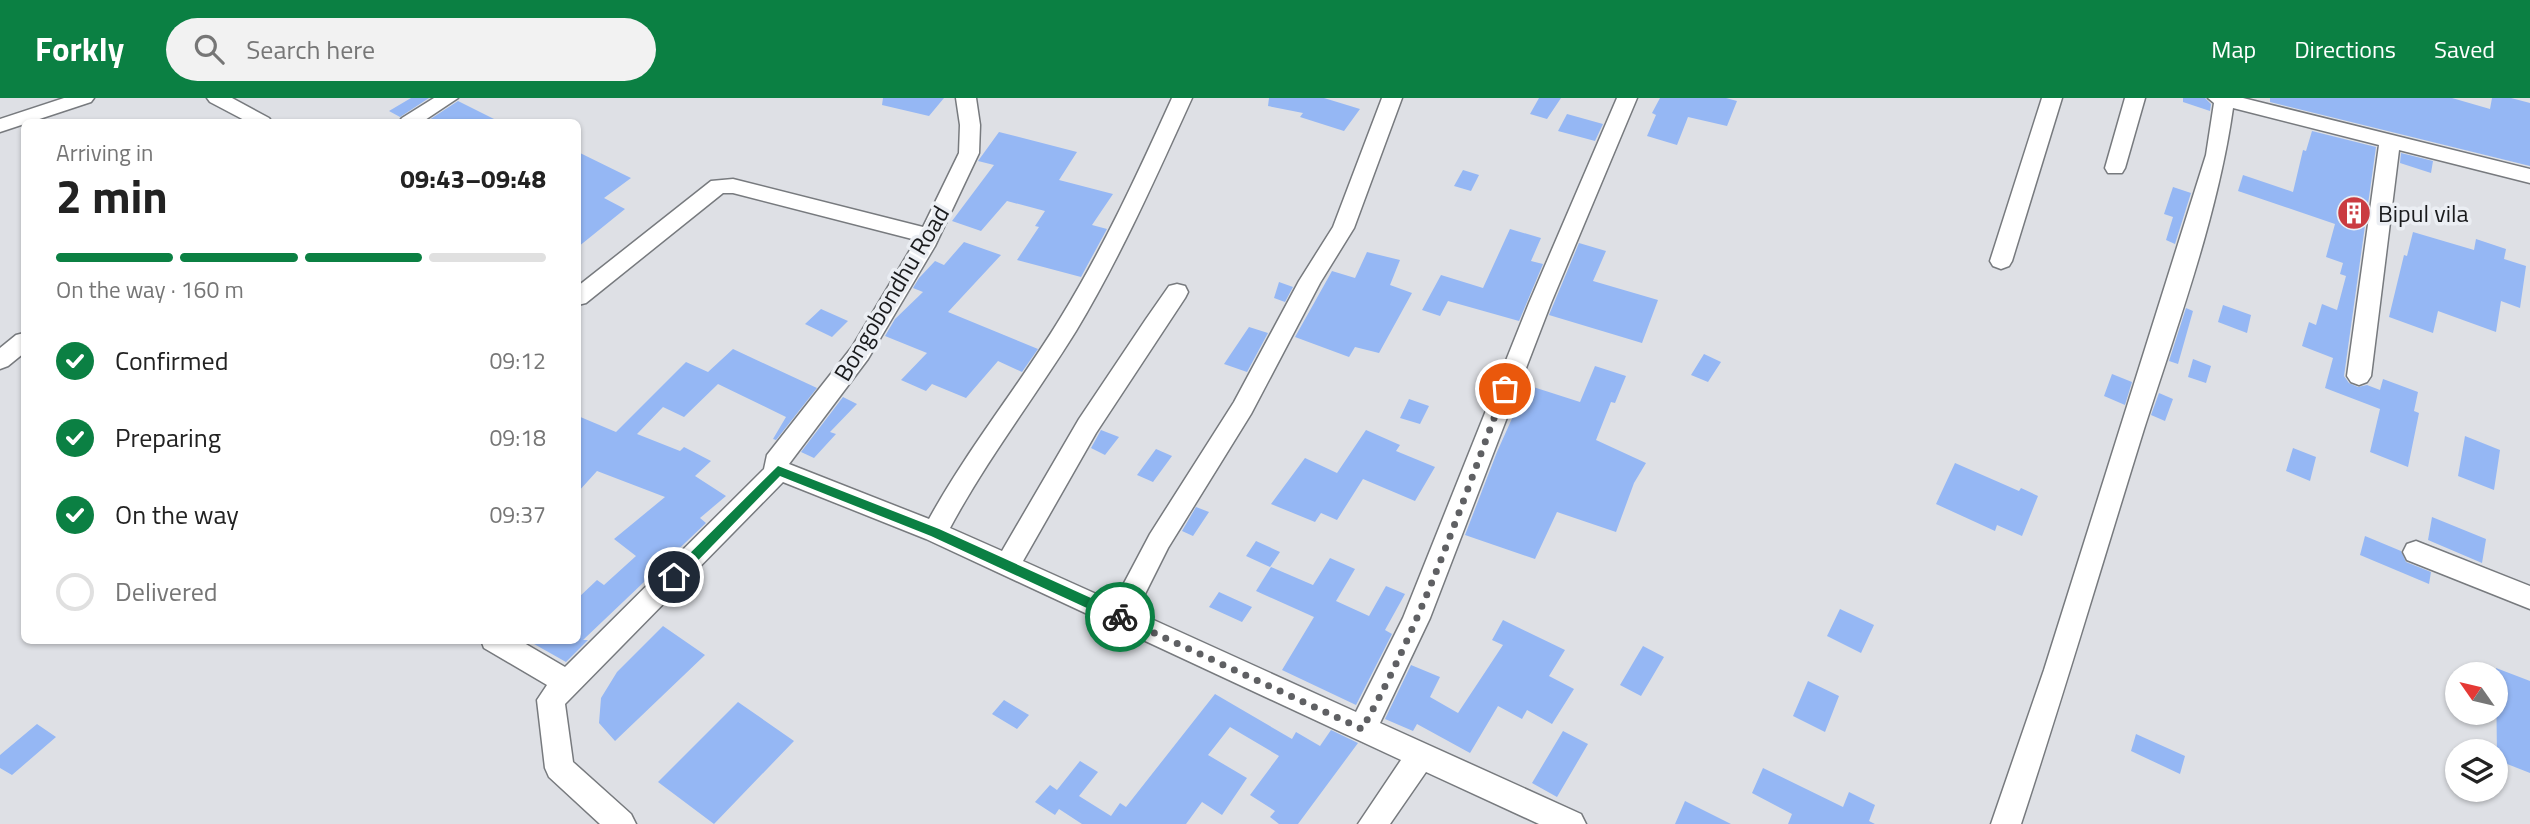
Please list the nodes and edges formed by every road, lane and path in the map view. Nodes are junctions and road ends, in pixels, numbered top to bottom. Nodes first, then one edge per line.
1 (84, 98) edge
2 (217, 98) edge
3 (448, 98) edge
4 (966, 98) edge
5 (1182, 98) edge
6 (1392, 98) edge
7 (1627, 98) edge
8 (2052, 98) edge
9 (2135, 98) edge
10 (2221, 99) edge
11 (23, 119) edge
12 (256, 119) edge
13 (414, 119) edge
14 (21, 120) edge
15 (0, 127) edge
16 (2390, 140) junction
17 (2115, 168) dead end
18 (2530, 176) edge
19 (929, 236) junction
20 (2001, 261) dead end
21 (1177, 292) dead end
22 (581, 295) edge
23 (21, 343) edge
24 (0, 360) edge
25 (2359, 376) dead end
26 (778, 471) junction
27 (935, 532) junction
28 (2416, 552) dead end
29 (1007, 566) junction
30 (2530, 598) edge
31 (1120, 617) junction
32 (501, 644) edge
33 (568, 683) junction
34 (1362, 729) junction
35 (1421, 755) junction
36 (621, 824) edge
37 (1373, 824) edge
38 (1571, 824) edge
39 (2006, 824) edge

1 - 11 street
2 - 12 street
3 - 13 street
4 - 19 street, Bongobondhu Road
5 - 27 street
6 - 31 street
7 - 34 street
8 - 20 street
9 - 17 street
10 - 16 street
10 - 39 street
14 - 15 street
16 - 18 street
16 - 25 street
19 - 22 street
19 - 26 street, Bongobondhu Road
21 - 29 street
23 - 24 street
26 - 27 street
26 - 33 street, Bongobondhu Road
27 - 29 street
28 - 30 street
29 - 31 street
31 - 34 street
32 - 33 street
33 - 36 street, Bongobondhu Road
34 - 35 street
35 - 37 street
35 - 38 street

